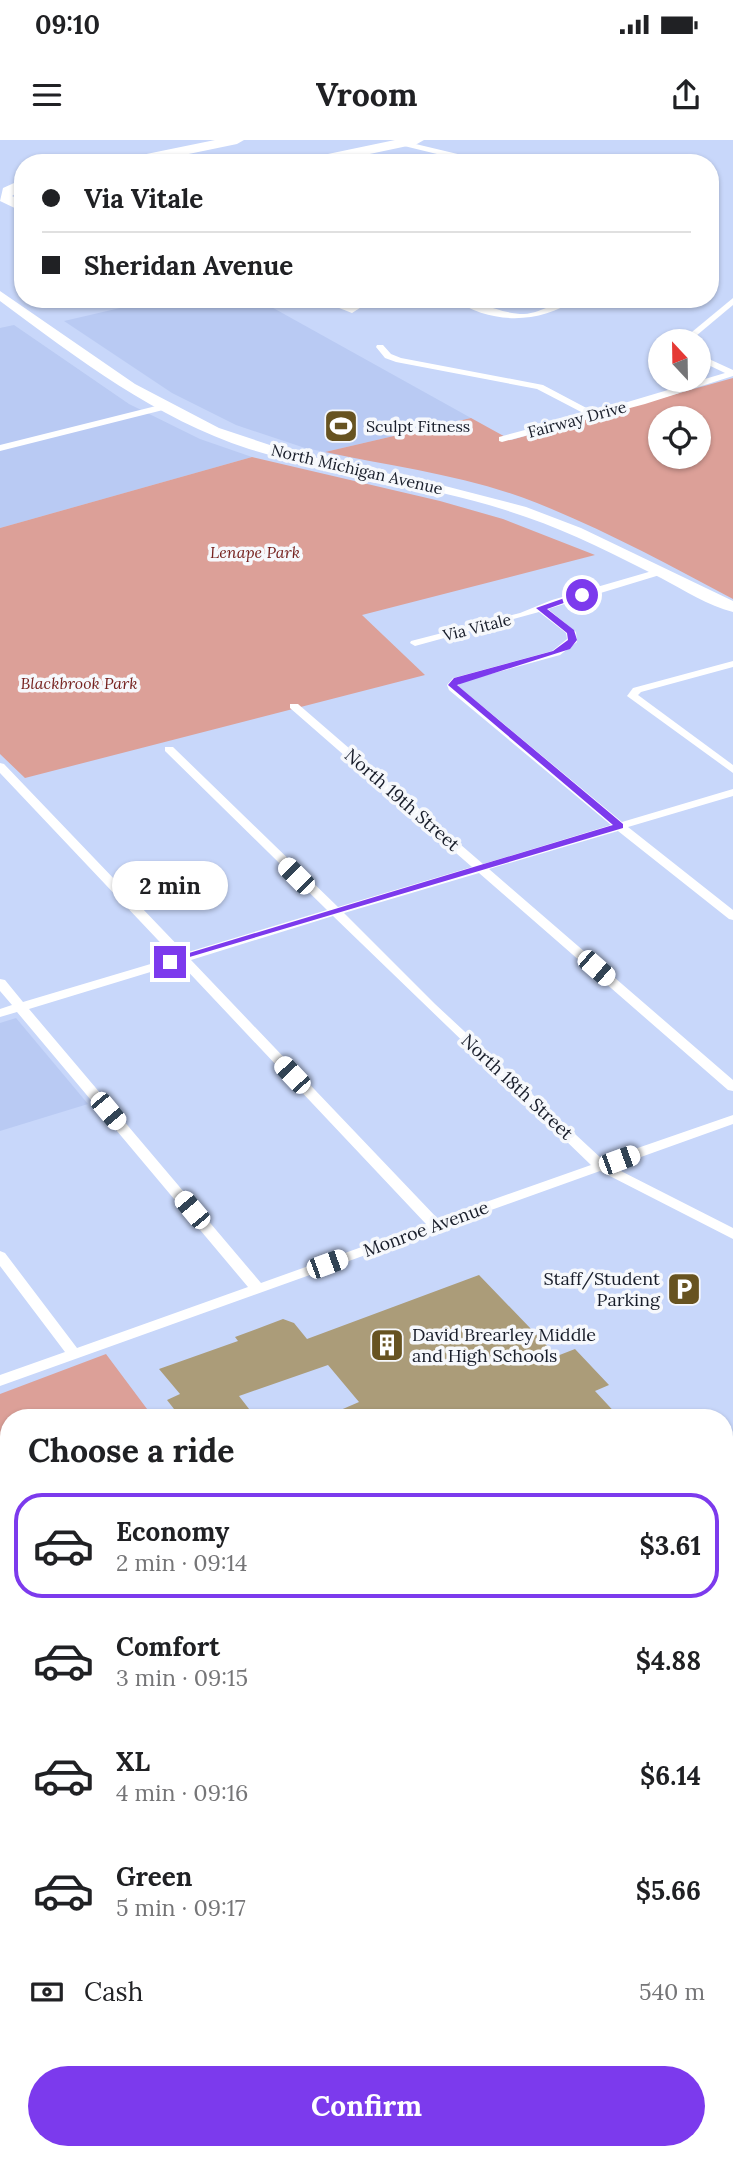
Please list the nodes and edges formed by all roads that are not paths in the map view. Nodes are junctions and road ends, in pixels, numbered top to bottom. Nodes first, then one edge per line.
1 (351, 140) edge
2 (230, 141) edge
3 (410, 141) edge
4 (321, 143) dead end
5 (166, 154) edge
6 (318, 154) edge
7 (347, 154) edge
8 (454, 154) edge
9 (14, 188) edge
10 (14, 207) edge
11 (733, 301) edge
12 (19, 308) edge
13 (482, 308) edge
14 (553, 308) edge
15 (699, 329) edge
16 (380, 347) dead end
17 (711, 363) edge
18 (733, 373) edge
19 (164, 407) junction
20 (593, 415) junction
21 (502, 439) dead end
22 (1, 447) edge
23 (659, 572) junction
24 (733, 607) edge
25 (540, 608) junction
26 (415, 643) dead end
27 (733, 664) edge
28 (293, 706) dead end
29 (169, 749) dead end
30 (0, 766) edge
31 (733, 771) edge
32 (17, 784) junction
33 (0, 788) edge
34 (733, 792) edge
35 (620, 826) junction
36 (480, 868) junction
37 (333, 913) junction
38 (733, 916) edge
39 (182, 958) junction
40 (0, 983) edge
41 (20, 1007) junction
42 (0, 1013) edge
43 (733, 1087) edge
44 (733, 1119) edge
45 (601, 1166) junction
46 (435, 1225) junction
47 (733, 1234) edge
48 (0, 1256) edge
49 (258, 1289) junction
50 (74, 1354) junction
51 (0, 1381) edge

1 - 3 highway
2 - 5 highway
3 - 7 highway
3 - 8 street
4 - 6 highway
9 - 10 highway
11 - 15 street
12 - 19 street, North Michigan Avenue
13 - 14 street
16 - 20 street
17 - 18 street
18 - 20 street, Fairway Drive
19 - 22 street
19 - 23 street, North Michigan Avenue
20 - 21 street, Fairway Drive
23 - 24 street, North Michigan Avenue
23 - 25 street, Via Vitale
25 - 26 street, Via Vitale
25 - 35 street
27 - 31 street
28 - 36 street, North 19th Street
29 - 37 street, North 18th Street
30 - 32 street
32 - 33 street
32 - 39 street
34 - 35 street
35 - 36 street
35 - 38 street
36 - 37 street
36 - 43 street, North 19th Street
37 - 39 street
37 - 45 street, North 18th Street
39 - 41 street
39 - 46 street
40 - 41 street
41 - 42 street
41 - 49 street
44 - 45 street, Monroe Avenue
45 - 46 street, Monroe Avenue
45 - 47 street, North 18th Street
46 - 49 street, Monroe Avenue
48 - 50 street
49 - 50 street, Monroe Avenue
50 - 51 street, Monroe Avenue

